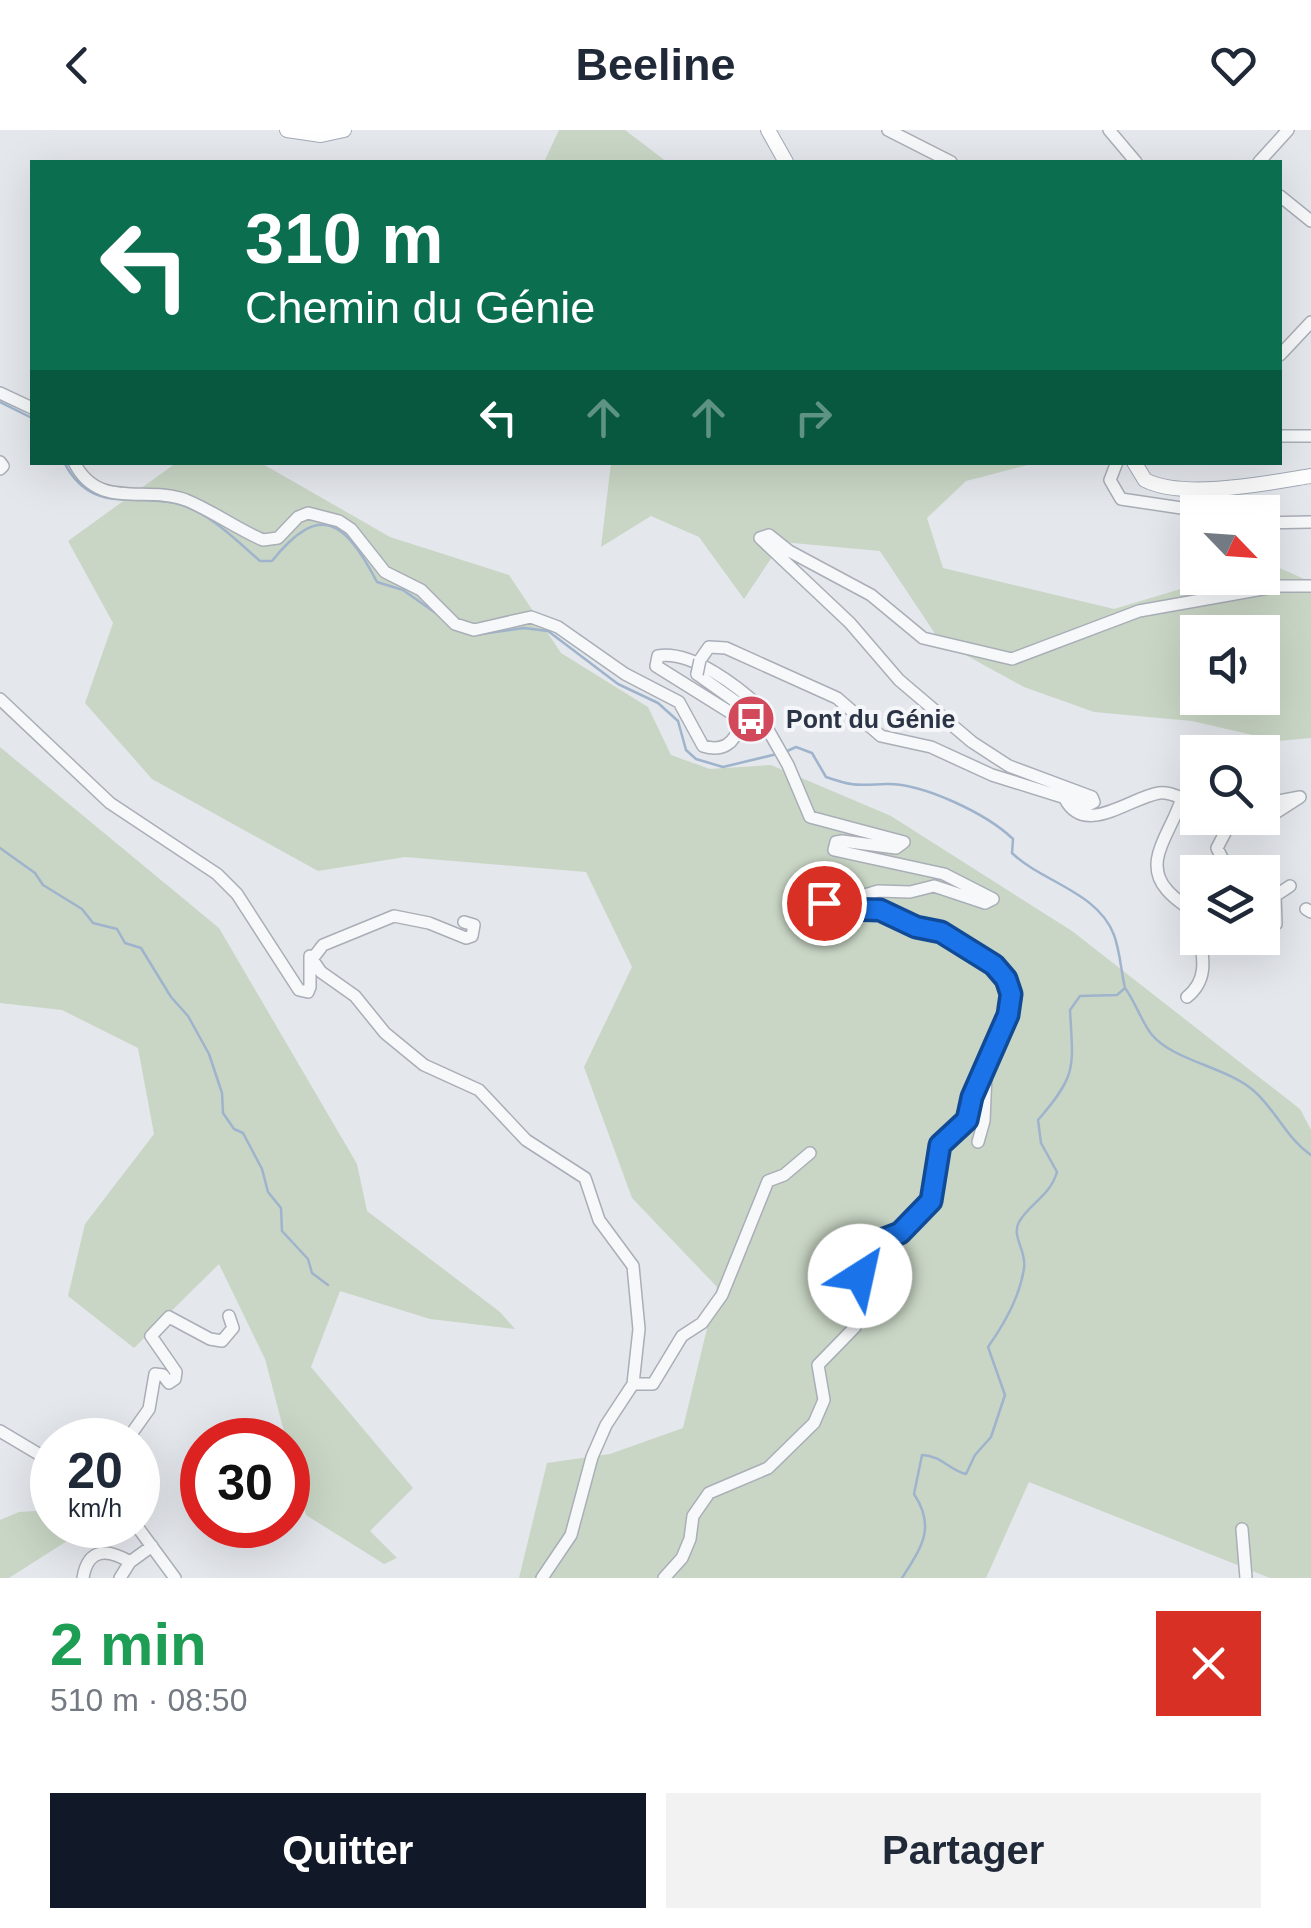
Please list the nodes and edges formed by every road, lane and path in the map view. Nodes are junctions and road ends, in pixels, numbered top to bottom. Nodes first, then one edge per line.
1 (286, 130) edge
2 (344, 130) edge
3 (768, 130) edge
4 (888, 130) edge
5 (1109, 130) edge
6 (1288, 130) edge
7 (785, 160) edge
8 (947, 160) edge
9 (1134, 160) edge
10 (1261, 160) edge
11 (1282, 197) edge
12 (1309, 216) edge
13 (1311, 322) edge
14 (1282, 353) edge
15 (0, 393) edge
16 (30, 407) edge
17 (1282, 436) edge
18 (1311, 436) edge
19 (76, 465) edge
20 (1116, 465) edge
21 (1136, 465) edge
22 (1311, 476) edge
23 (1180, 508) edge
24 (1311, 522) edge
25 (1280, 523) edge
26 (1311, 586) edge
27 (0, 699) edge
28 (767, 726) junction
29 (1064, 798) junction
30 (1180, 800) edge
31 (1280, 801) edge
32 (1180, 802) edge
33 (1280, 810) edge
34 (1290, 886) dead end
35 (1280, 893) edge
36 (1180, 901) edge
37 (464, 922) dead end
38 (1201, 955) edge
39 (313, 958) junction
40 (1186, 997) dead end
41 (986, 1073) junction
42 (978, 1142) dead end
43 (810, 1154) dead end
44 (228, 1316) dead end
45 (633, 1384) junction
46 (143, 1418) edge
47 (0, 1431) edge
48 (30, 1449) edge
49 (1242, 1528) dead end
50 (149, 1548) edge
51 (154, 1548) edge
52 (130, 1562) junction
53 (83, 1578) edge
54 (120, 1578) edge
55 (176, 1578) edge
56 (542, 1578) edge
57 (664, 1578) edge
58 (1246, 1578) edge

1 - 2 main road
3 - 7 main road
4 - 8 street
5 - 9 street
6 - 10 street
11 - 12 street
13 - 14 street
15 - 16 street
17 - 18 street
19 - 28 street
20 - 23 street
21 - 22 main road
24 - 25 street
26 - 29 street
27 - 39 street
28 - 29 street, bridge
28 - 41 street
29 - 30 street
31 - 33 street
32 - 36 street
34 - 35 street
37 - 39 street
38 - 40 street
39 - 45 street
41 - 42 street
41 - 57 street
43 - 45 street
44 - 46 street
45 - 56 street
47 - 48 street
49 - 58 street
50 - 52 street
51 - 55 street
52 - 53 street
52 - 54 street

